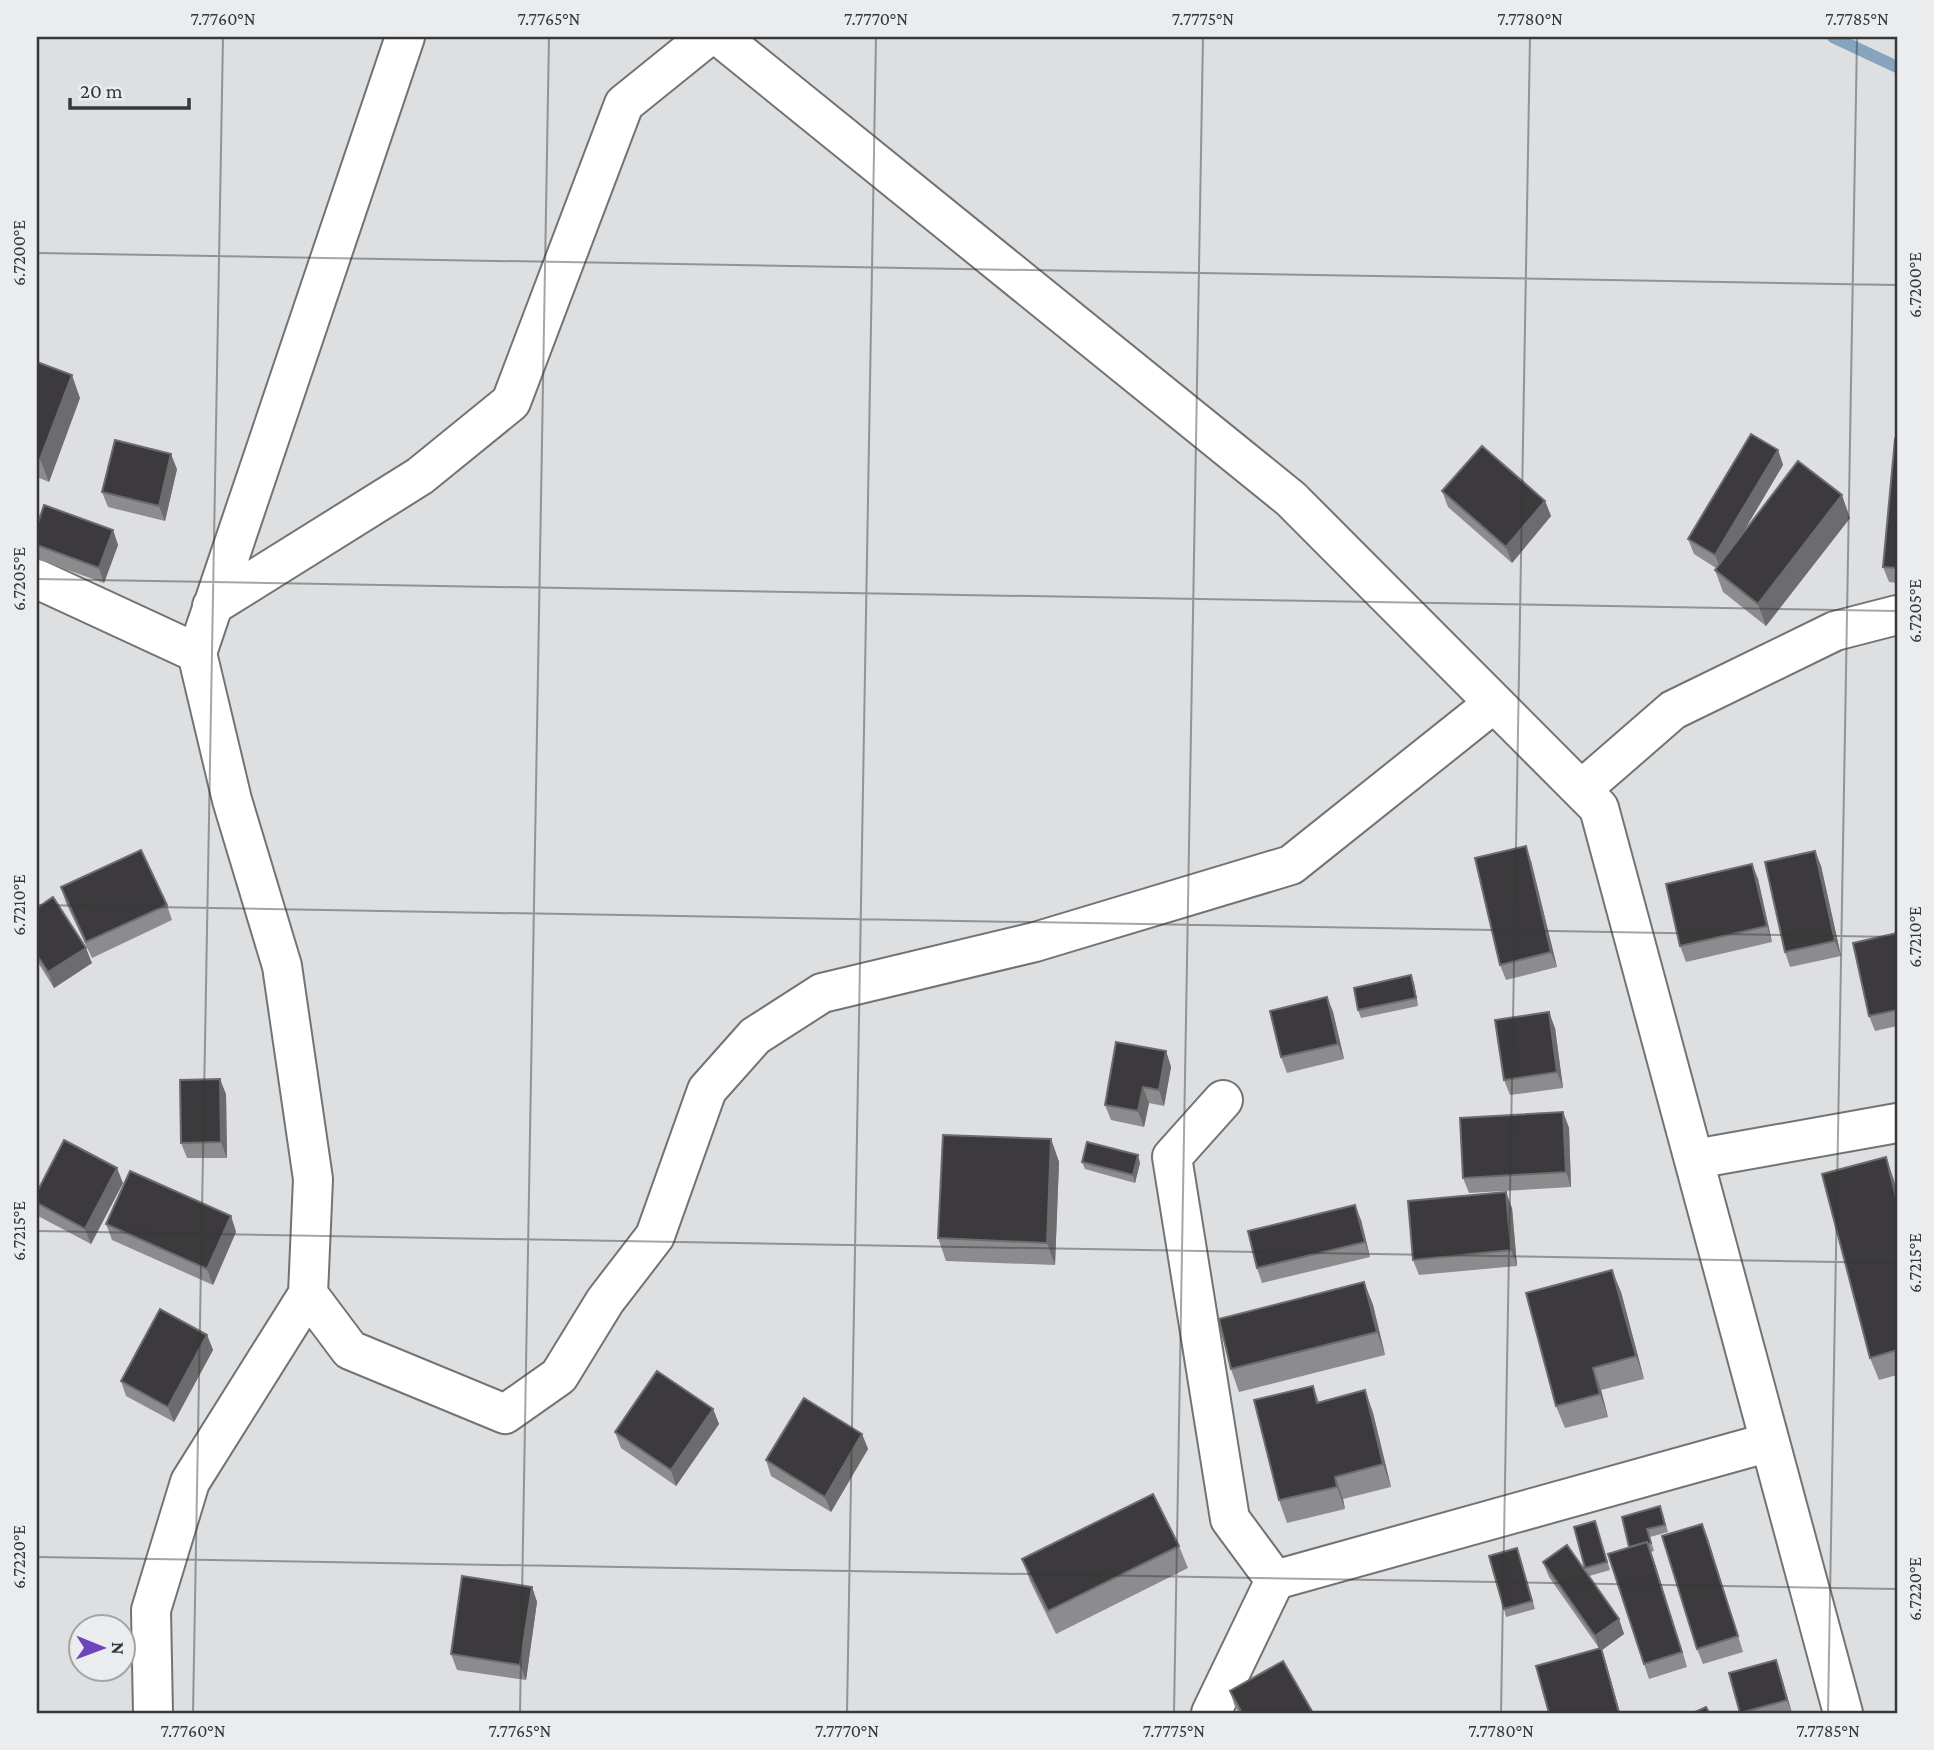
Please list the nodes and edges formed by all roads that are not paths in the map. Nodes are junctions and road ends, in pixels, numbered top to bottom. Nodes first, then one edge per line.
1 (405, 37) edge
2 (707, 37) edge
3 (720, 37) edge
4 (37, 579) edge
5 (212, 606) junction
6 (1897, 615) edge
7 (197, 653) junction
8 (1494, 703) junction
9 (1581, 790) junction
10 (1223, 1100) dead end
11 (1897, 1123) edge
12 (1695, 1159) junction
13 (308, 1294) junction
14 (1770, 1442) junction
15 (1275, 1580) junction
16 (153, 1713) edge
17 (1211, 1713) edge
18 (1843, 1713) edge

1 - 5 street
2 - 5 street
3 - 8 street
4 - 7 street
5 - 7 street
6 - 9 street
7 - 13 street
8 - 9 street
8 - 13 street
9 - 12 street
10 - 15 street
11 - 12 street
12 - 14 street
13 - 16 street
14 - 15 street
14 - 18 street
15 - 17 street

